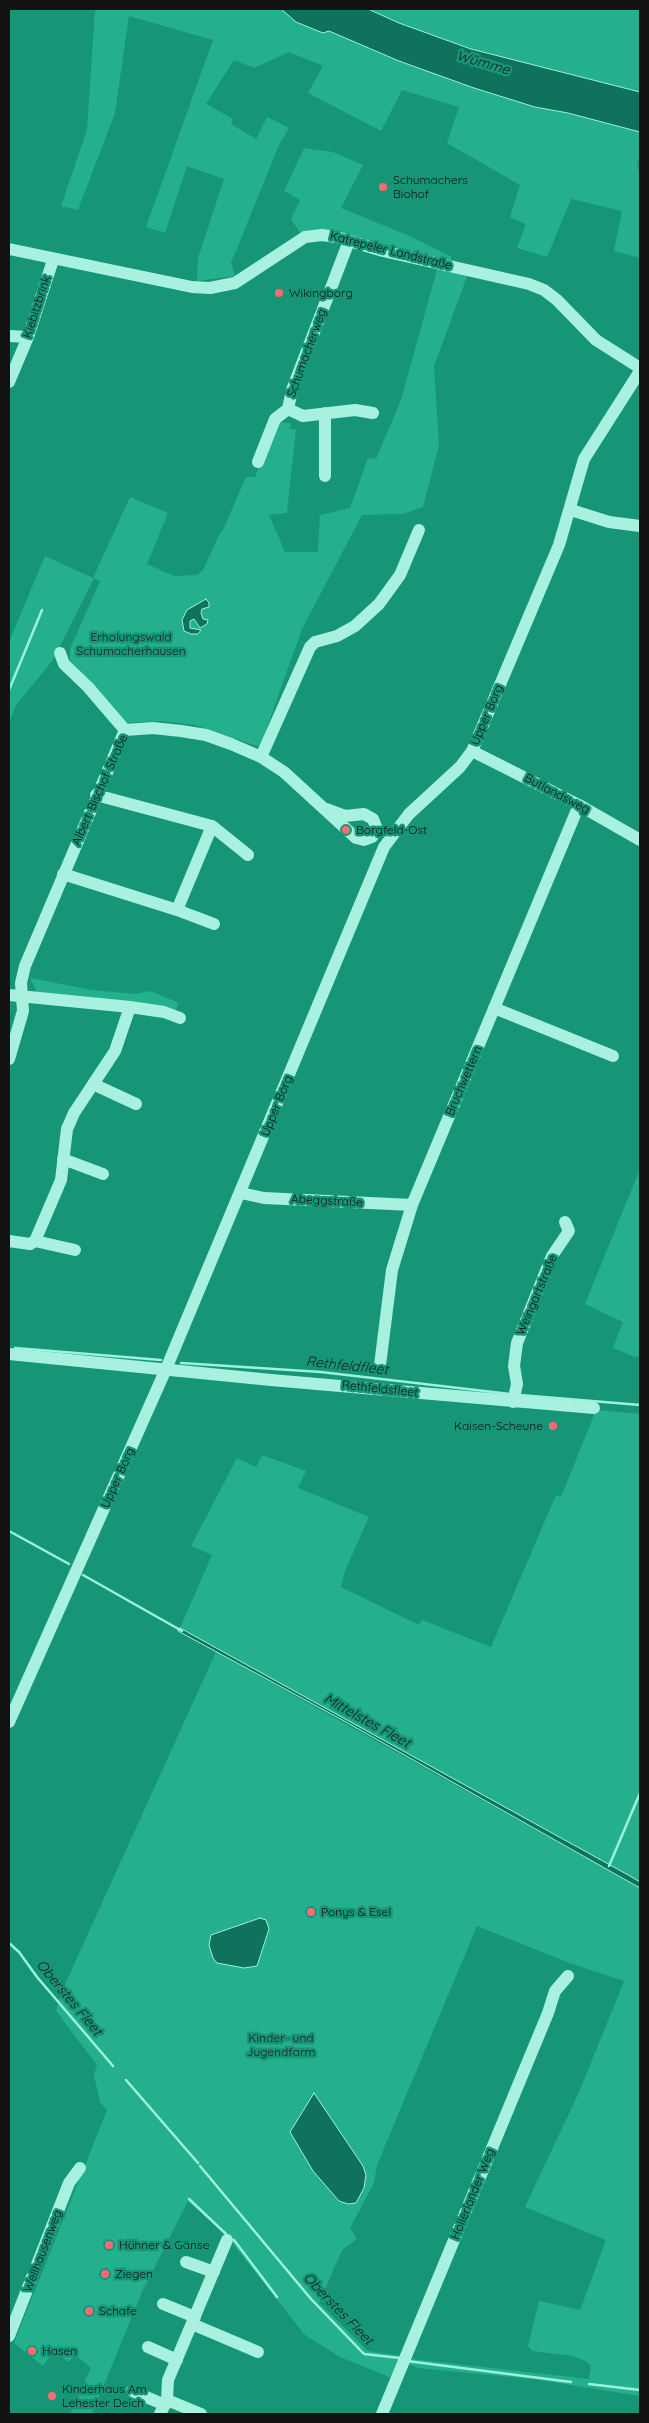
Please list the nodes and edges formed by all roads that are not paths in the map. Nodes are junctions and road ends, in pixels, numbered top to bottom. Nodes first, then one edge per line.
1 (349, 241) junction
2 (9, 249) edge
3 (53, 260) junction
4 (9, 336) edge
5 (28, 336) junction
6 (640, 370) edge
7 (9, 382) edge
8 (288, 408) junction
9 (325, 413) junction
10 (373, 413) dead end
11 (258, 462) dead end
12 (325, 476) dead end
13 (571, 510) junction
14 (640, 526) edge
15 (420, 530) dead end
16 (60, 653) dead end
17 (125, 730) junction
18 (472, 750) junction
19 (262, 757) junction
20 (96, 795) junction
21 (579, 805) junction
22 (326, 809) junction
23 (212, 826) junction
24 (372, 837) junction
25 (640, 840) edge
26 (384, 847) junction
27 (248, 855) dead end
28 (63, 874) junction
29 (177, 910) junction
30 (214, 924) dead end
31 (9, 995) edge
32 (22, 996) junction
33 (130, 1007) junction
34 (494, 1008) junction
35 (180, 1018) dead end
36 (613, 1056) dead end
37 (9, 1059) edge
38 (93, 1084) junction
39 (136, 1104) dead end
40 (63, 1159) junction
41 (103, 1174) dead end
42 (241, 1193) junction
43 (412, 1204) junction
44 (565, 1222) dead end
45 (9, 1241) edge
46 (34, 1241) junction
47 (75, 1250) dead end
48 (9, 1354) edge
49 (380, 1365) dead end
50 (166, 1369) junction
51 (513, 1402) junction
52 (594, 1408) dead end
53 (9, 1722) edge
54 (568, 1976) dead end
55 (80, 2168) dead end
56 (227, 2240) dead end
57 (186, 2262) dead end
58 (214, 2272) junction
59 (163, 2304) dead end
60 (193, 2320) junction
61 (9, 2336) edge
62 (148, 2347) dead end
63 (258, 2352) dead end
64 (177, 2360) junction
65 (132, 2391) dead end
66 (164, 2406) edge
67 (201, 2414) edge
68 (382, 2414) edge

1 - 3 street, Katrepeler Landstraße
1 - 6 street, Katrepeler Landstraße
1 - 8 street, Schumacherweg
2 - 3 street, Katrepeler Landstraße
3 - 5 street, Kiebitzbrink
4 - 5 street
5 - 7 street, Kiebitzbrink
6 - 13 street, Upper Borg
8 - 9 street, Schumacherweg
8 - 11 street, Schumacherweg
9 - 10 street, Schumacherweg
9 - 12 street
13 - 14 street
13 - 18 street, Upper Borg
15 - 19 street
16 - 17 street
17 - 19 street, Albert-Bischof-Straße
17 - 20 street, Albert-Bischof-Straße
18 - 21 street, Butlandsweg
18 - 26 street, Upper Borg
19 - 22 street, Albert-Bischof-Straße
20 - 23 street
20 - 28 street, Albert-Bischof-Straße
21 - 25 street, Butlandsweg
21 - 34 street, Bruchwettern
22 - 24 street, Albert-Bischof-Straße
22 - 24 street, Albert-Bischof-Straße
23 - 27 street
23 - 29 street
24 - 26 street, Albert-Bischof-Straße
26 - 42 street, Upper Borg
28 - 29 street
28 - 32 street, Albert-Bischof-Straße
29 - 30 street
31 - 32 street
32 - 33 street
32 - 37 street, Albert-Bischof-Straße
33 - 35 street
33 - 38 street
34 - 36 street
34 - 43 street, Bruchwettern
38 - 39 street
38 - 40 street
40 - 41 street
40 - 46 street
42 - 43 street, Abeggstraße
42 - 50 street, Upper Borg
43 - 49 street, Bruchwettern
44 - 51 street, Weingartstraße
45 - 46 street
46 - 47 street
48 - 50 street, Rethfeldsfleet
50 - 51 street, Rethfeldsfleet
50 - 53 street, Upper Borg
51 - 52 street, Rethfeldsfleet
54 - 68 street, Hollerlander Weg
55 - 61 street, Wellhausenweg
56 - 58 street
57 - 58 street
58 - 60 street
59 - 60 street
60 - 63 street
60 - 64 street
62 - 64 street
64 - 66 street
65 - 66 street
66 - 67 street

